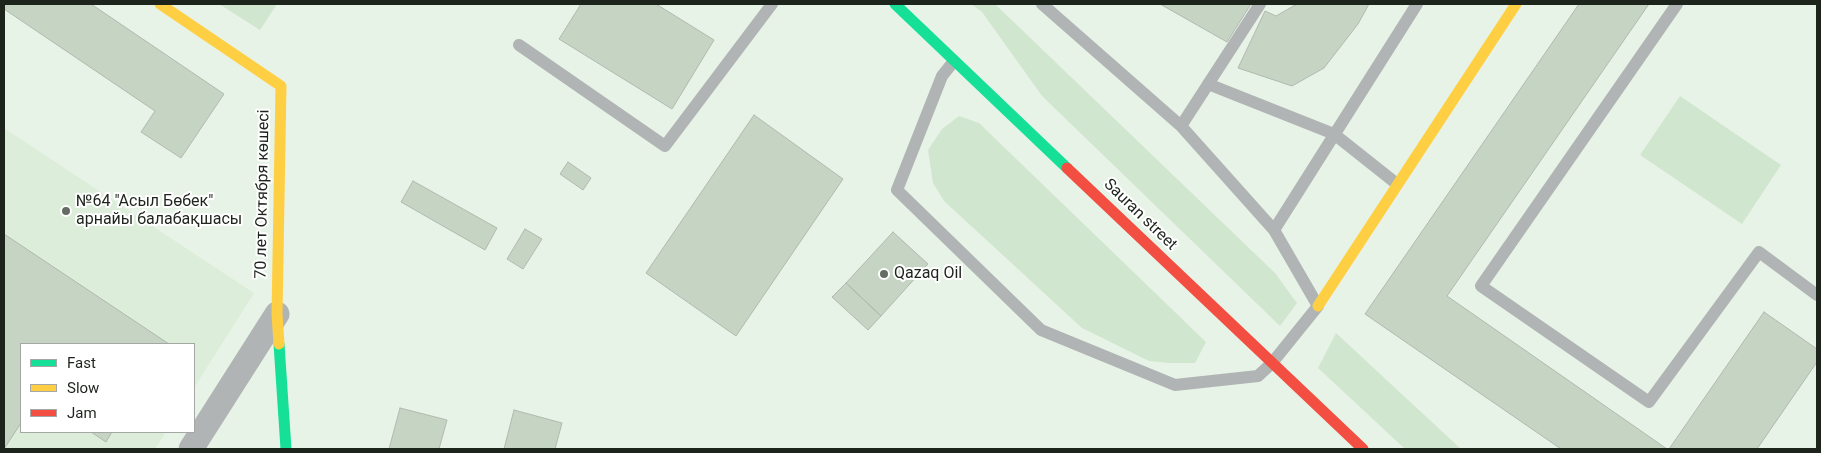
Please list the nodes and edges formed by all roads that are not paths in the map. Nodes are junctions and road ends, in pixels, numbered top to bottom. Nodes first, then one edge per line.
1 (160, 4) edge
2 (772, 4) edge
3 (895, 4) edge
4 (1042, 4) edge
5 (1260, 4) edge
6 (1417, 4) edge
7 (1516, 4) edge
8 (1677, 4) edge
9 (519, 45) dead end
10 (954, 61) junction
11 (1208, 84) junction
12 (1181, 126) junction
13 (1334, 134) junction
14 (1397, 184) junction
15 (1274, 230) junction
16 (1817, 295) edge
17 (1318, 306) junction
18 (277, 314) junction
19 (1272, 363) junction
20 (191, 449) edge
21 (286, 449) edge
22 (1363, 449) edge

1 - 18 street, 70 лет Октября көшесі
2 - 9 lane
3 - 10 street, Sauran street
4 - 12 lane
5 - 11 lane
6 - 13 lane
7 - 14 street
8 - 16 lane
10 - 19 street, Sauran street
10 - 19 lane
11 - 12 lane
11 - 13 lane
12 - 15 lane
13 - 14 lane
13 - 15 lane
14 - 17 street
15 - 17 lane
17 - 19 lane
18 - 20 street
18 - 21 street, 70 лет Октября көшесі
19 - 22 street, Sauran street

